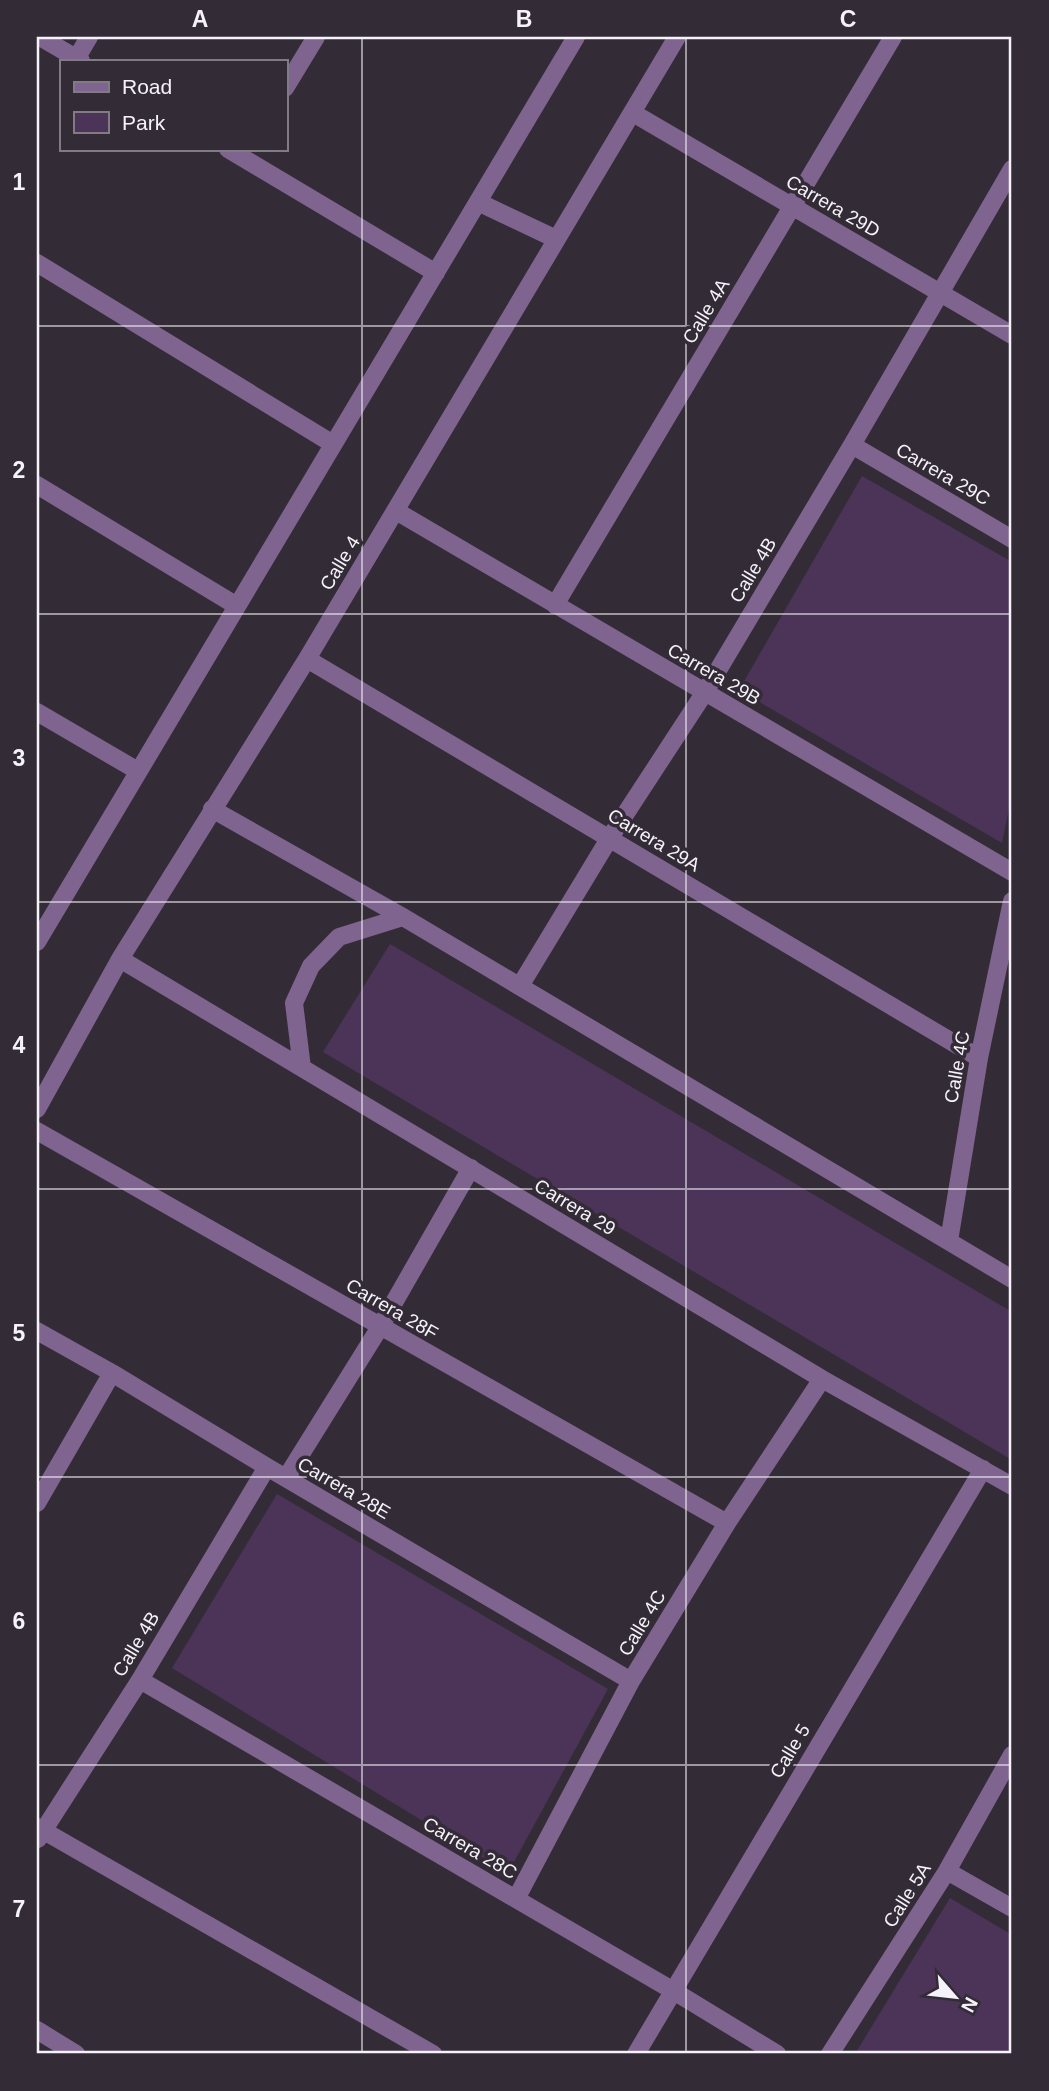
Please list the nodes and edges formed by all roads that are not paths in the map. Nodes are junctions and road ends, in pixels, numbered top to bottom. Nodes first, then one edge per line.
1 (40, 37) edge
2 (89, 37) edge
3 (316, 37) edge
4 (576, 37) edge
5 (677, 37) edge
6 (893, 37) edge
7 (79, 60) edge
8 (287, 85) edge
9 (633, 113) junction
10 (240, 152) edge
11 (1012, 169) edge
12 (478, 202) junction
13 (793, 207) junction
14 (556, 239) junction
15 (37, 263) edge
16 (436, 273) junction
17 (939, 292) junction
18 (1012, 335) edge
19 (333, 444) junction
20 (852, 445) junction
21 (37, 485) edge
22 (396, 511) junction
23 (1012, 539) edge
24 (555, 605) junction
25 (237, 606) junction
26 (307, 659) junction
27 (705, 692) junction
28 (37, 712) edge
29 (138, 771) junction
30 (212, 809) junction
31 (610, 839) junction
32 (1012, 872) edge
33 (1012, 901) edge
34 (403, 917) junction
35 (43, 918) edge
36 (37, 942) edge
37 (120, 959) junction
38 (520, 986) junction
39 (979, 1058) junction
40 (302, 1068) junction
41 (37, 1110) edge
42 (37, 1131) edge
43 (471, 1168) junction
44 (949, 1241) junction
45 (1012, 1279) edge
46 (380, 1327) junction
47 (37, 1331) edge
48 (112, 1373) junction
49 (822, 1379) junction
50 (267, 1467) junction
51 (983, 1469) junction
52 (286, 1478) junction
53 (1012, 1486) edge
54 (37, 1503) edge
55 (727, 1524) junction
56 (140, 1680) junction
57 (631, 1681) junction
58 (1012, 1755) edge
59 (39, 1833) edge
60 (947, 1871) junction
61 (516, 1899) junction
62 (1012, 1908) edge
63 (672, 1990) junction
64 (37, 2031) edge
65 (76, 2054) edge
66 (433, 2054) edge
67 (635, 2054) edge
68 (777, 2054) edge
69 (830, 2054) edge

1 - 7 street
2 - 7 street
3 - 8 street
4 - 12 street
5 - 9 street, Calle 4
6 - 13 street, Calle 4A
9 - 13 street, Carrera 29D
9 - 14 street, Calle 4
10 - 16 street
11 - 17 street, Calle 4B
12 - 14 street
12 - 16 street
13 - 17 street, Carrera 29D
13 - 24 street, Calle 4A
14 - 22 street, Calle 4
15 - 19 street
16 - 19 street
17 - 18 street, Carrera 29D
17 - 20 street, Calle 4B
19 - 25 street
20 - 23 street, Carrera 29C
20 - 27 street, Calle 4B
21 - 25 street
22 - 24 street, Carrera 29B
22 - 26 street, Calle 4
24 - 27 street, Carrera 29B
25 - 29 street
26 - 30 street, Calle 4
26 - 31 street, Carrera 29A
27 - 31 street, Calle 4B
27 - 32 street, Carrera 29B
28 - 29 street
29 - 35 street
30 - 34 street
30 - 37 street, Calle 4
31 - 38 street, Calle 4B
31 - 39 street, Carrera 29A
33 - 39 street, Calle 4C
34 - 38 street
34 - 40 street
35 - 36 street
37 - 40 street, Carrera 29
37 - 41 street, Calle 4
38 - 44 street
39 - 44 street, Calle 4C
40 - 43 street, Carrera 29
42 - 46 street, Carrera 28F
43 - 46 street
43 - 49 street, Carrera 29
44 - 45 street
46 - 52 street
46 - 55 street, Carrera 28F
47 - 48 street, Carrera 28E
48 - 50 street, Carrera 28E
48 - 54 street
49 - 51 street, Carrera 29
49 - 55 street, Calle 4C
50 - 52 street, Carrera 28E
50 - 56 street, Calle 4B
51 - 53 street, Carrera 29
51 - 63 street, Calle 5
52 - 57 street, Carrera 28E
55 - 57 street, Calle 4C
56 - 59 street, Calle 4B
56 - 61 street, Carrera 28C
57 - 61 street, Calle 4C
58 - 60 street, Calle 5A
59 - 66 street
60 - 62 street
60 - 69 street, Calle 5A
61 - 63 street, Carrera 28C
63 - 67 street, Calle 5
63 - 68 street, Carrera 28C
64 - 65 street

